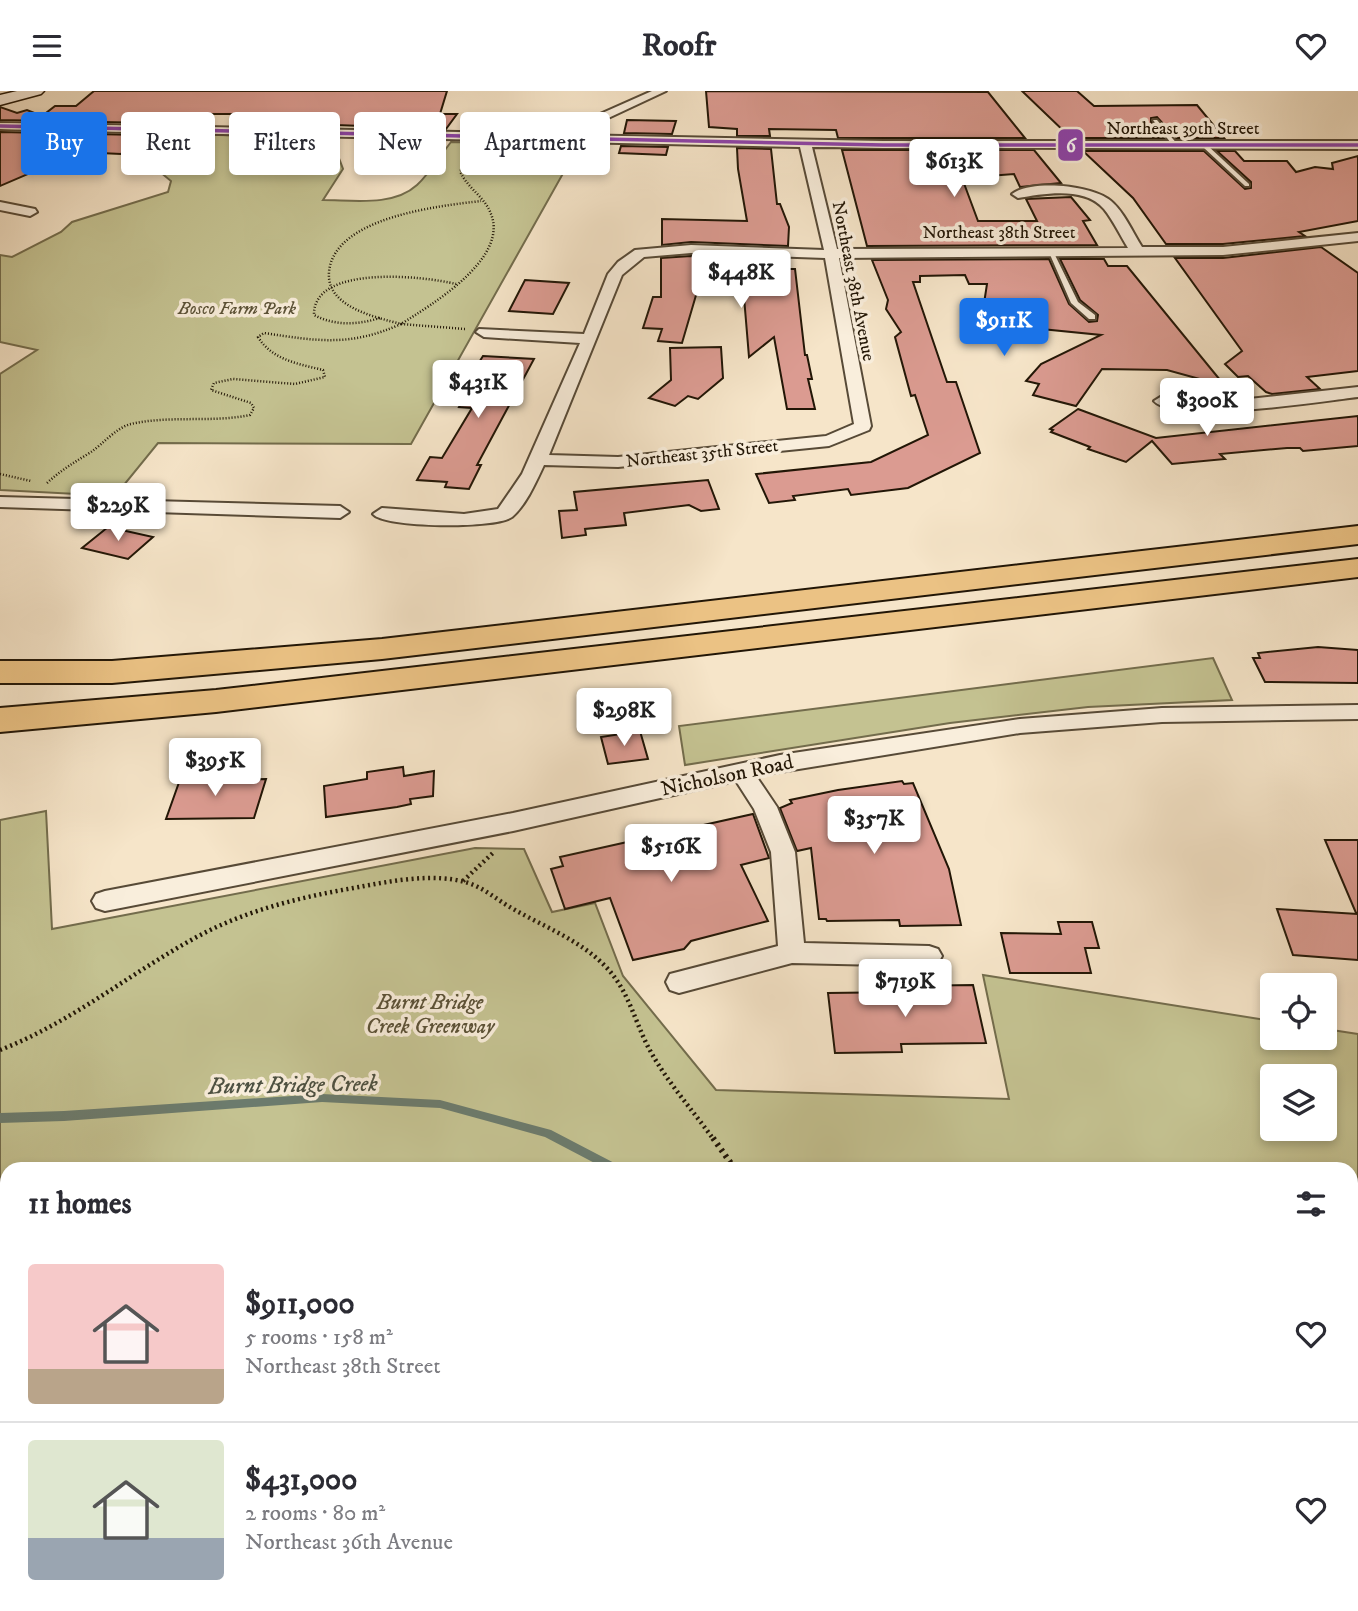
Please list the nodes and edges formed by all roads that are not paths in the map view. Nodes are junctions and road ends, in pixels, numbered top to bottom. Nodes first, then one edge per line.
1 (36, 91) edge
2 (661, 91) edge
3 (0, 100) edge
4 (610, 113) edge
5 (1155, 121) dead end
6 (0, 126) edge
7 (460, 136) edge
8 (610, 140) edge
9 (805, 144) junction
10 (1358, 145) edge
11 (1176, 146) junction
12 (1205, 146) junction
13 (1247, 185) dead end
14 (1018, 194) dead end
15 (0, 206) edge
16 (30, 212) dead end
17 (1358, 237) edge
18 (1342, 239) junction
19 (1358, 249) edge
20 (1050, 251) junction
21 (1137, 251) junction
22 (831, 252) junction
23 (1092, 317) dead end
24 (484, 332) road end
25 (589, 339) junction
26 (1358, 392) edge
27 (1162, 401) dead end
28 (863, 426) joint
29 (537, 460) junction
30 (0, 502) edge
31 (340, 512) dead end
32 (382, 514) dead end
33 (1358, 535) edge
34 (1358, 568) edge
35 (0, 673) edge
36 (394, 681) junction
37 (0, 712) edge
38 (1358, 712) edge
39 (0, 720) edge
40 (741, 771) junction
41 (105, 901) dead end
42 (792, 953) junction
43 (929, 956) dead end
44 (679, 982) dead end

1 - 3 main road
2 - 4 street
5 - 11 lane
6 - 7 street, Northeast 39th Street
8 - 9 street, Northeast 39th Street
9 - 11 street, Northeast 39th Street
9 - 22 street, Northeast 38th Avenue
10 - 12 street, Northeast 39th Street
11 - 12 street, Northeast 39th Street
12 - 13 lane
14 - 21 street
15 - 16 street
17 - 18 street, Northeast 38th Street
18 - 19 street
18 - 21 street, Northeast 38th Street
20 - 21 street, Northeast 38th Street
20 - 22 street, Northeast 38th Street
20 - 23 lane
22 - 25 street, Northeast 38th Street
22 - 28 street, Northeast 38th Avenue
24 - 25 street
25 - 29 street
26 - 27 street
28 - 29 street, Northeast 35th Street
29 - 32 street
30 - 31 street
33 - 35 highway
34 - 36 highway
36 - 37 highway
36 - 39 highway
38 - 40 street, Nicholson Road
40 - 41 street, Nicholson Road
40 - 42 street
42 - 43 street
42 - 44 street

